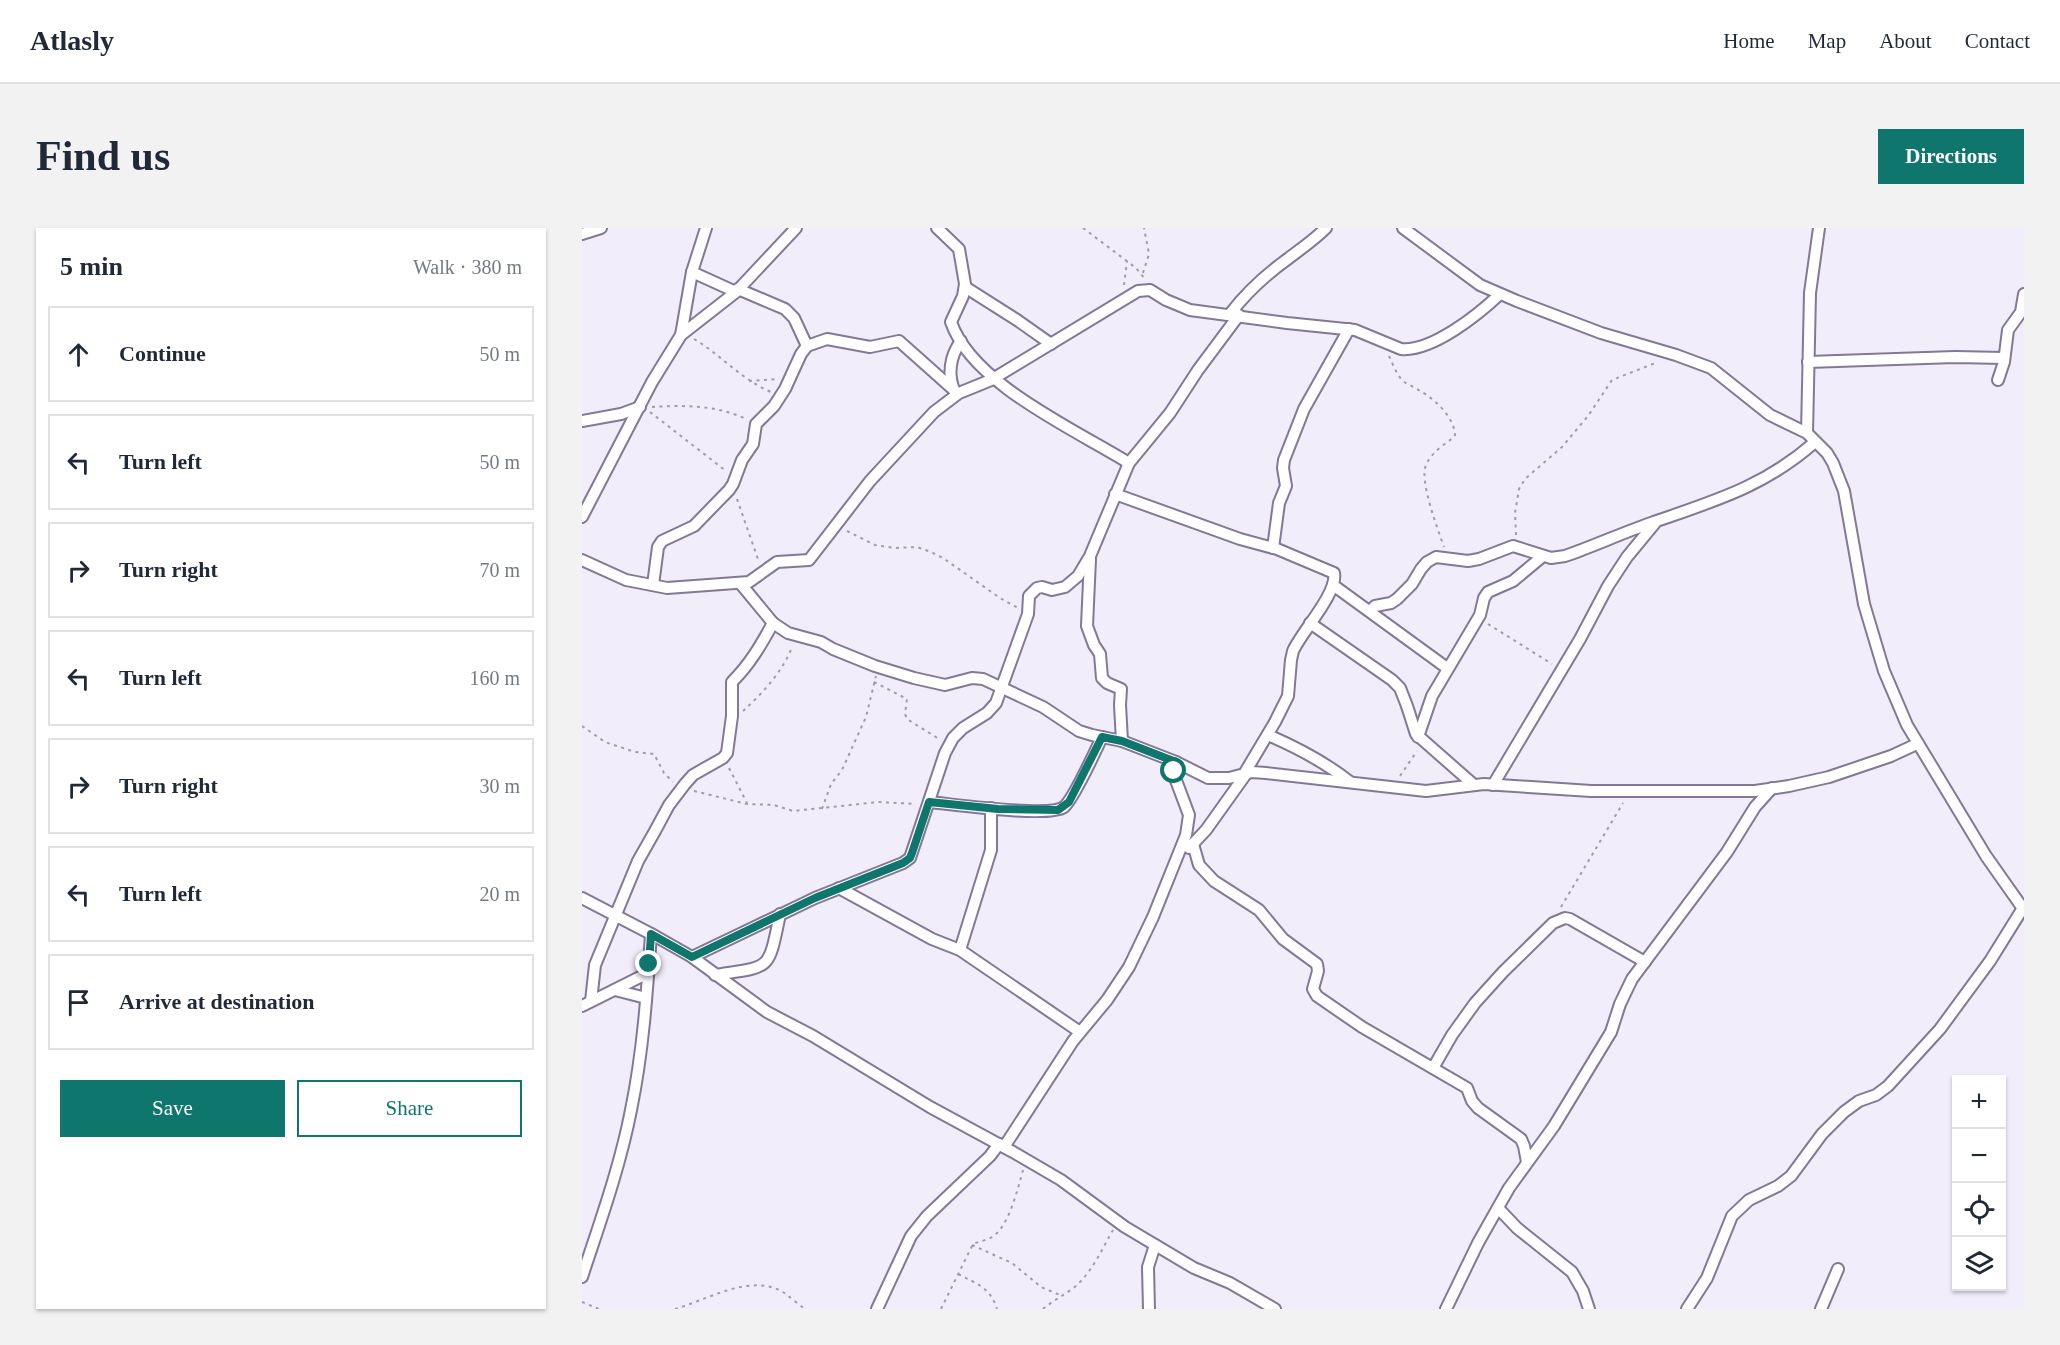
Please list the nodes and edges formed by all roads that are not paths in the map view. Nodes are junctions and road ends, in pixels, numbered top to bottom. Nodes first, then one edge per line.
1 (601, 228) edge
2 (706, 228) edge
3 (796, 228) edge
4 (937, 228) edge
5 (1326, 228) edge
6 (1403, 228) edge
7 (1819, 228) edge
8 (582, 234) edge
9 (692, 272) junction
10 (965, 287) junction
11 (737, 290) junction
12 (1500, 294) junction
13 (2024, 294) edge
14 (1235, 315) junction
15 (1349, 329) junction
16 (683, 334) junction
17 (961, 341) junction
18 (1051, 344) junction
19 (807, 346) junction
20 (2004, 358) junction
21 (1808, 362) junction
22 (994, 378) junction
23 (1998, 380) dead end
24 (956, 392) junction
25 (640, 407) junction
26 (582, 421) edge
27 (1811, 437) junction
28 (1129, 463) junction
29 (1115, 494) junction
30 (582, 517) edge
31 (1656, 521) junction
32 (1273, 548) junction
33 (1090, 556) junction
34 (1543, 556) junction
35 (582, 560) edge
36 (740, 583) junction
37 (653, 585) junction
38 (1333, 585) junction
39 (1370, 611) junction
40 (773, 623) junction
41 (1310, 623) junction
42 (1448, 668) junction
43 (1003, 689) junction
44 (1268, 735) junction
45 (1102, 737) junction
46 (1420, 739) junction
47 (1122, 741) junction
48 (1917, 744) junction
49 (1176, 762) junction
50 (1245, 774) junction
51 (1350, 782) junction
52 (1474, 785) junction
53 (1493, 785) junction
54 (1772, 788) junction
55 (929, 804) junction
56 (991, 808) junction
57 (1193, 844) junction
58 (1177, 861) junction
59 (839, 888) junction
60 (582, 898) edge
61 (2023, 909) edge
62 (780, 914) junction
63 (615, 915) junction
64 (651, 934) junction
65 (960, 950) junction
66 (692, 957) junction
67 (1645, 962) junction
68 (648, 973) junction
69 (715, 975) junction
70 (615, 990) junction
71 (646, 998) junction
72 (586, 1004) edge
73 (1080, 1032) junction
74 (1433, 1068) junction
75 (1002, 1146) junction
76 (1527, 1162) junction
77 (1498, 1208) junction
78 (1155, 1245) junction
79 (1838, 1269) dead end
80 (582, 1277) edge
81 (877, 1309) edge
82 (1149, 1309) edge
83 (1275, 1309) edge
84 (1446, 1309) edge
85 (1589, 1309) edge
86 (1687, 1309) edge
87 (1821, 1309) edge

1 - 8 street
2 - 9 street
3 - 11 street
4 - 10 street
5 - 14 street
6 - 12 street
7 - 21 street
9 - 11 street
9 - 16 street
10 - 17 street
10 - 18 street
11 - 16 street
11 - 19 street
12 - 15 street
12 - 27 street
13 - 20 street
14 - 15 street
14 - 18 street
14 - 28 street
15 - 32 street
16 - 25 street
17 - 22 street
17 - 24 street
18 - 22 street
19 - 24 street
19 - 37 street
20 - 21 street
20 - 23 street
21 - 27 street
22 - 24 street
22 - 28 street
24 - 36 street
25 - 26 street
25 - 30 street
27 - 31 street
27 - 48 street
28 - 29 street
29 - 32 street
29 - 33 street
31 - 34 street
31 - 53 street
32 - 38 street
33 - 43 street
33 - 47 street
34 - 39 street
34 - 42 street
35 - 37 street
36 - 37 street
36 - 40 street
38 - 39 street
38 - 41 street
39 - 42 street
40 - 43 street
40 - 63 street
41 - 44 street
41 - 46 street
42 - 46 street
43 - 45 street
43 - 55 street
44 - 50 street
44 - 51 street
45 - 47 street
45 - 56 street
46 - 52 street
47 - 49 street
48 - 54 street
48 - 61 street
49 - 50 street
49 - 58 street
50 - 51 street
50 - 57 street
51 - 52 street
52 - 53 street
53 - 54 street
54 - 67 street
55 - 56 street
55 - 59 street
56 - 65 street
57 - 58 street
57 - 74 street
58 - 73 street
59 - 62 street
59 - 65 street
60 - 63 street
61 - 86 street
62 - 66 street
62 - 69 street
63 - 64 street
63 - 72 street
64 - 66 street
64 - 68 street
65 - 73 street
66 - 69 street
67 - 74 street
67 - 76 street
68 - 70 street
68 - 71 street
69 - 75 street
70 - 71 street
70 - 72 street
71 - 80 street
73 - 75 street
74 - 76 street
75 - 78 street
75 - 81 street
76 - 77 street
77 - 84 street
77 - 85 street
78 - 82 street
78 - 83 street
79 - 87 street

